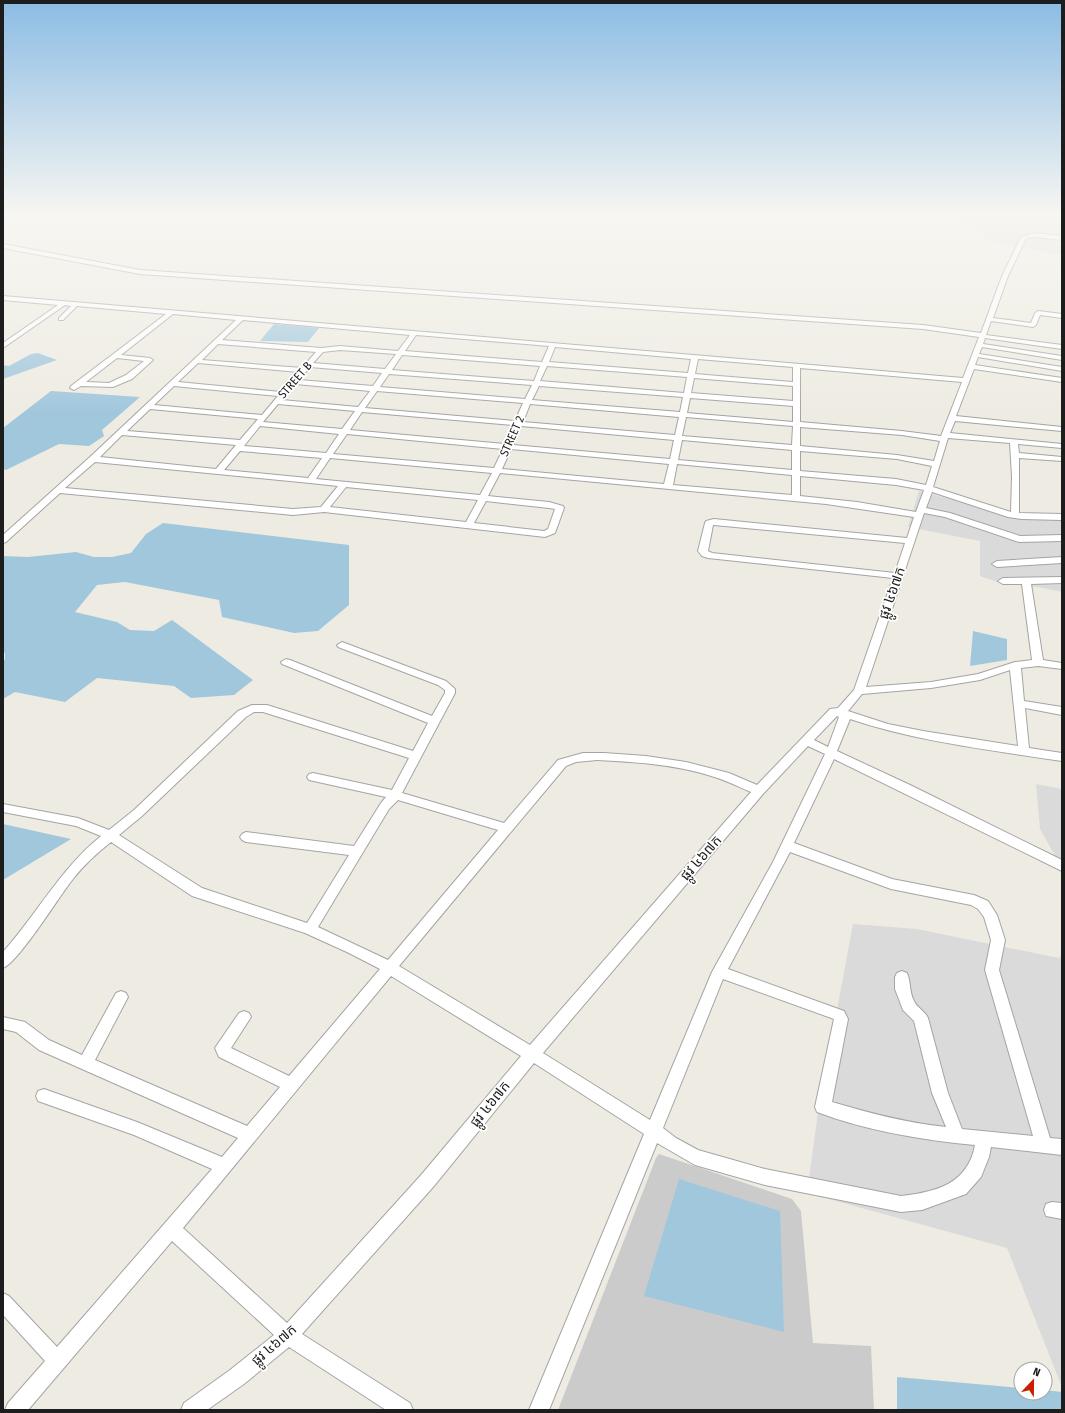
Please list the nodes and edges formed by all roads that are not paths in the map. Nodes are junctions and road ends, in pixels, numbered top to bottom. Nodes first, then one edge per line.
1 (267, 281) edge
2 (1003, 281) edge
3 (3, 298) edge
4 (63, 304) junction
5 (75, 306) junction
6 (171, 313) junction
7 (1062, 316) edge
8 (61, 319) dead end
9 (241, 319) junction
10 (988, 319) junction
11 (414, 333) junction
12 (982, 335) junction
13 (216, 342) junction
14 (553, 345) junction
15 (979, 345) junction
16 (3, 346) edge
17 (1062, 347) edge
18 (321, 350) junction
19 (400, 353) junction
20 (976, 355) junction
21 (116, 356) junction
22 (695, 356) junction
23 (1062, 358) edge
24 (195, 361) junction
25 (545, 364) junction
26 (797, 365) junction
27 (971, 366) junction
28 (306, 368) junction
29 (1062, 368) edge
30 (387, 371) junction
31 (691, 375) junction
32 (967, 380) junction
33 (1062, 380) edge
34 (294, 382) junction
35 (536, 383) junction
36 (171, 384) junction
37 (797, 384) junction
38 (374, 389) junction
39 (282, 394) junction
40 (687, 395) junction
41 (276, 402) junction
42 (528, 402) junction
43 (797, 404) junction
44 (148, 407) junction
45 (360, 409) junction
46 (683, 415) junction
47 (264, 417) junction
48 (952, 418) junction
49 (518, 423) junction
50 (258, 424) junction
51 (797, 424) junction
52 (1062, 429) edge
53 (344, 432) junction
54 (121, 433) junction
55 (944, 437) junction
56 (678, 438) junction
57 (1014, 442) junction
58 (240, 446) junction
59 (1062, 446) edge
60 (508, 447) junction
61 (796, 448) junction
62 (1015, 455) junction
63 (327, 456) junction
64 (93, 459) junction
65 (1062, 459) edge
66 (673, 462) junction
67 (937, 464) junction
68 (220, 471) junction
69 (497, 471) junction
70 (796, 473) junction
71 (310, 481) junction
72 (344, 484) junction
73 (668, 487) junction
74 (929, 488) junction
75 (58, 490) junction
76 (483, 498) junction
77 (796, 499) junction
78 (324, 509) junction
79 (920, 513) junction
80 (1015, 515) junction
81 (1062, 517) edge
82 (469, 525) junction
83 (1062, 538) edge
84 (3, 540) edge
85 (910, 541) junction
86 (1062, 560) edge
87 (997, 564) dead end
88 (898, 576) junction
89 (1062, 580) edge
90 (1003, 581) dead end
91 (1026, 581) junction
92 (342, 645) dead end
93 (286, 662) dead end
94 (1038, 662) junction
95 (1015, 665) junction
96 (1062, 666) edge
97 (859, 691) junction
98 (1020, 704) junction
99 (1062, 711) edge
100 (842, 712) junction
101 (435, 722) junction
102 (806, 741) junction
103 (1024, 751) junction
104 (831, 753) junction
105 (417, 756) junction
106 (1062, 757) edge
107 (313, 777) dead end
108 (759, 791) junction
109 (395, 795) junction
110 (3, 808) edge
111 (506, 828) junction
112 (110, 835) junction
113 (246, 837) dead end
114 (786, 845) junction
115 (358, 850) junction
116 (1062, 866) edge
117 (310, 929) junction
118 (3, 962) edge
119 (390, 968) junction
120 (719, 972) junction
121 (902, 977) dead end
122 (121, 997) dead end
123 (244, 1017) dead end
124 (3, 1023) edge
125 (531, 1055) junction
126 (86, 1062) junction
127 (291, 1085) junction
128 (44, 1096) dead end
129 (654, 1131) junction
130 (250, 1135) junction
131 (956, 1136) junction
132 (984, 1140) junction
133 (1044, 1146) junction
134 (1062, 1147) edge
135 (225, 1166) junction
136 (171, 1228) junction
137 (3, 1302) edge
138 (288, 1336) junction
139 (58, 1361) junction
140 (15, 1410) edge
141 (190, 1410) edge
142 (403, 1410) edge
143 (539, 1410) edge

1 - 12 street
2 - 10 street, ផ្លូវ ៤៦៧ក
3 - 4 street
4 - 5 street
4 - 16 street
5 - 6 street
5 - 8 street
6 - 9 street
6 - 21 street
7 - 10 street
9 - 11 street
9 - 13 street
10 - 12 street, ផ្លូវ ៤៦៧ក
11 - 14 street
11 - 19 street
12 - 15 street, ផ្លូវ ៤៦៧ក
12 - 17 street
13 - 18 street
13 - 24 street
14 - 22 street
14 - 25 street, STREET 2
15 - 20 street, ផ្លូវ ៤៦៧ក
15 - 23 street
18 - 19 street, STREET B
18 - 28 street, STREET B
19 - 25 street, STREET B
19 - 30 street
20 - 27 street, ផ្លូវ ៤៦៧ក
20 - 29 street
21 - 21 street
22 - 26 street
22 - 31 street
24 - 28 street
24 - 36 street
25 - 31 street, STREET B
25 - 35 street, STREET 2
26 - 32 street
26 - 37 street
27 - 32 street, ផ្លូវ ៤៦៧ក
27 - 33 street
28 - 30 street
28 - 34 street, STREET B
30 - 35 street
30 - 38 street
31 - 37 street, STREET B
31 - 40 street
32 - 48 street, ផ្លូវ ៤៦៧ក
34 - 38 street
34 - 39 street, STREET B
35 - 40 street
35 - 42 street, STREET 2
36 - 39 street
36 - 44 street
37 - 43 street
38 - 42 street
38 - 45 street
39 - 41 street, STREET B
40 - 43 street
40 - 46 street
41 - 45 street
41 - 47 street, STREET B
42 - 46 street
42 - 49 street, STREET 2
43 - 51 street
44 - 47 street
44 - 54 street
45 - 49 street
45 - 53 street
46 - 51 street
46 - 56 street
47 - 50 street, STREET B
48 - 52 street
48 - 55 street, ផ្លូវ ៤៦៧ក
49 - 56 street
49 - 60 street, STREET 2
50 - 53 street
50 - 58 street, STREET B
51 - 55 street
51 - 61 street
53 - 60 street
53 - 63 street
54 - 58 street
54 - 64 street
55 - 57 street
55 - 67 street, ផ្លូវ ៤៦៧ក
56 - 61 street
56 - 66 street
57 - 59 street
57 - 62 street
58 - 63 street
58 - 68 street, STREET B
60 - 66 street
60 - 69 street, STREET 2
61 - 67 street
61 - 70 street
62 - 65 street
62 - 80 street
63 - 69 street
63 - 71 street
64 - 68 street
64 - 75 street
66 - 70 street
66 - 73 street
67 - 74 street, ផ្លូវ ៤៦៧ក
68 - 71 street
69 - 73 street
69 - 76 street, STREET 2
70 - 74 street
70 - 77 street
71 - 72 street
72 - 76 street
72 - 78 street
73 - 77 street
74 - 79 street, ផ្លូវ ៤៦៧ក
74 - 80 street
75 - 78 street
75 - 84 street
76 - 82 street, STREET 2
76 - 82 street
77 - 79 street
78 - 82 street
79 - 83 street
79 - 85 street, ផ្លូវ ៤៦៧ក
80 - 81 street
85 - 88 street, ផ្លូវ ៤៦៧ក
85 - 88 street
86 - 87 street
88 - 97 street, ផ្លូវ ៤៦៧ក
89 - 91 street
90 - 91 street
91 - 94 street
92 - 101 street
93 - 101 street
94 - 95 street
94 - 96 street
95 - 97 street
95 - 98 street
97 - 100 street, ផ្លូវ ៤៦៧ក
98 - 99 street
98 - 103 street
100 - 102 street, ផ្លូវ ៤៦៧ក
100 - 103 street
100 - 104 street
101 - 105 street
102 - 104 street
102 - 108 street, ផ្លូវ ៤៦៧ក
103 - 106 street
104 - 114 street
104 - 116 street
105 - 109 street
105 - 112 street
107 - 109 street
108 - 111 street
108 - 125 street, ផ្លូវ ៤៦៧ក
109 - 111 street
109 - 115 street
110 - 112 street
111 - 119 street
112 - 117 street
112 - 118 street
113 - 115 street
114 - 120 street
114 - 133 street
115 - 117 street
117 - 119 street
119 - 125 street
119 - 127 street
120 - 129 street
120 - 131 street
121 - 131 street
122 - 126 street
123 - 127 street
124 - 126 street
125 - 129 street
125 - 138 street, ផ្លូវ ៤៦៧ក
126 - 130 street
127 - 130 street
128 - 135 street
129 - 132 street
129 - 143 street
130 - 135 street
131 - 132 street
132 - 133 street
133 - 134 street
135 - 136 street
136 - 138 street
136 - 139 street
137 - 139 street
138 - 141 street, ផ្លូវ ៤៦៧ក
138 - 142 street
139 - 140 street

